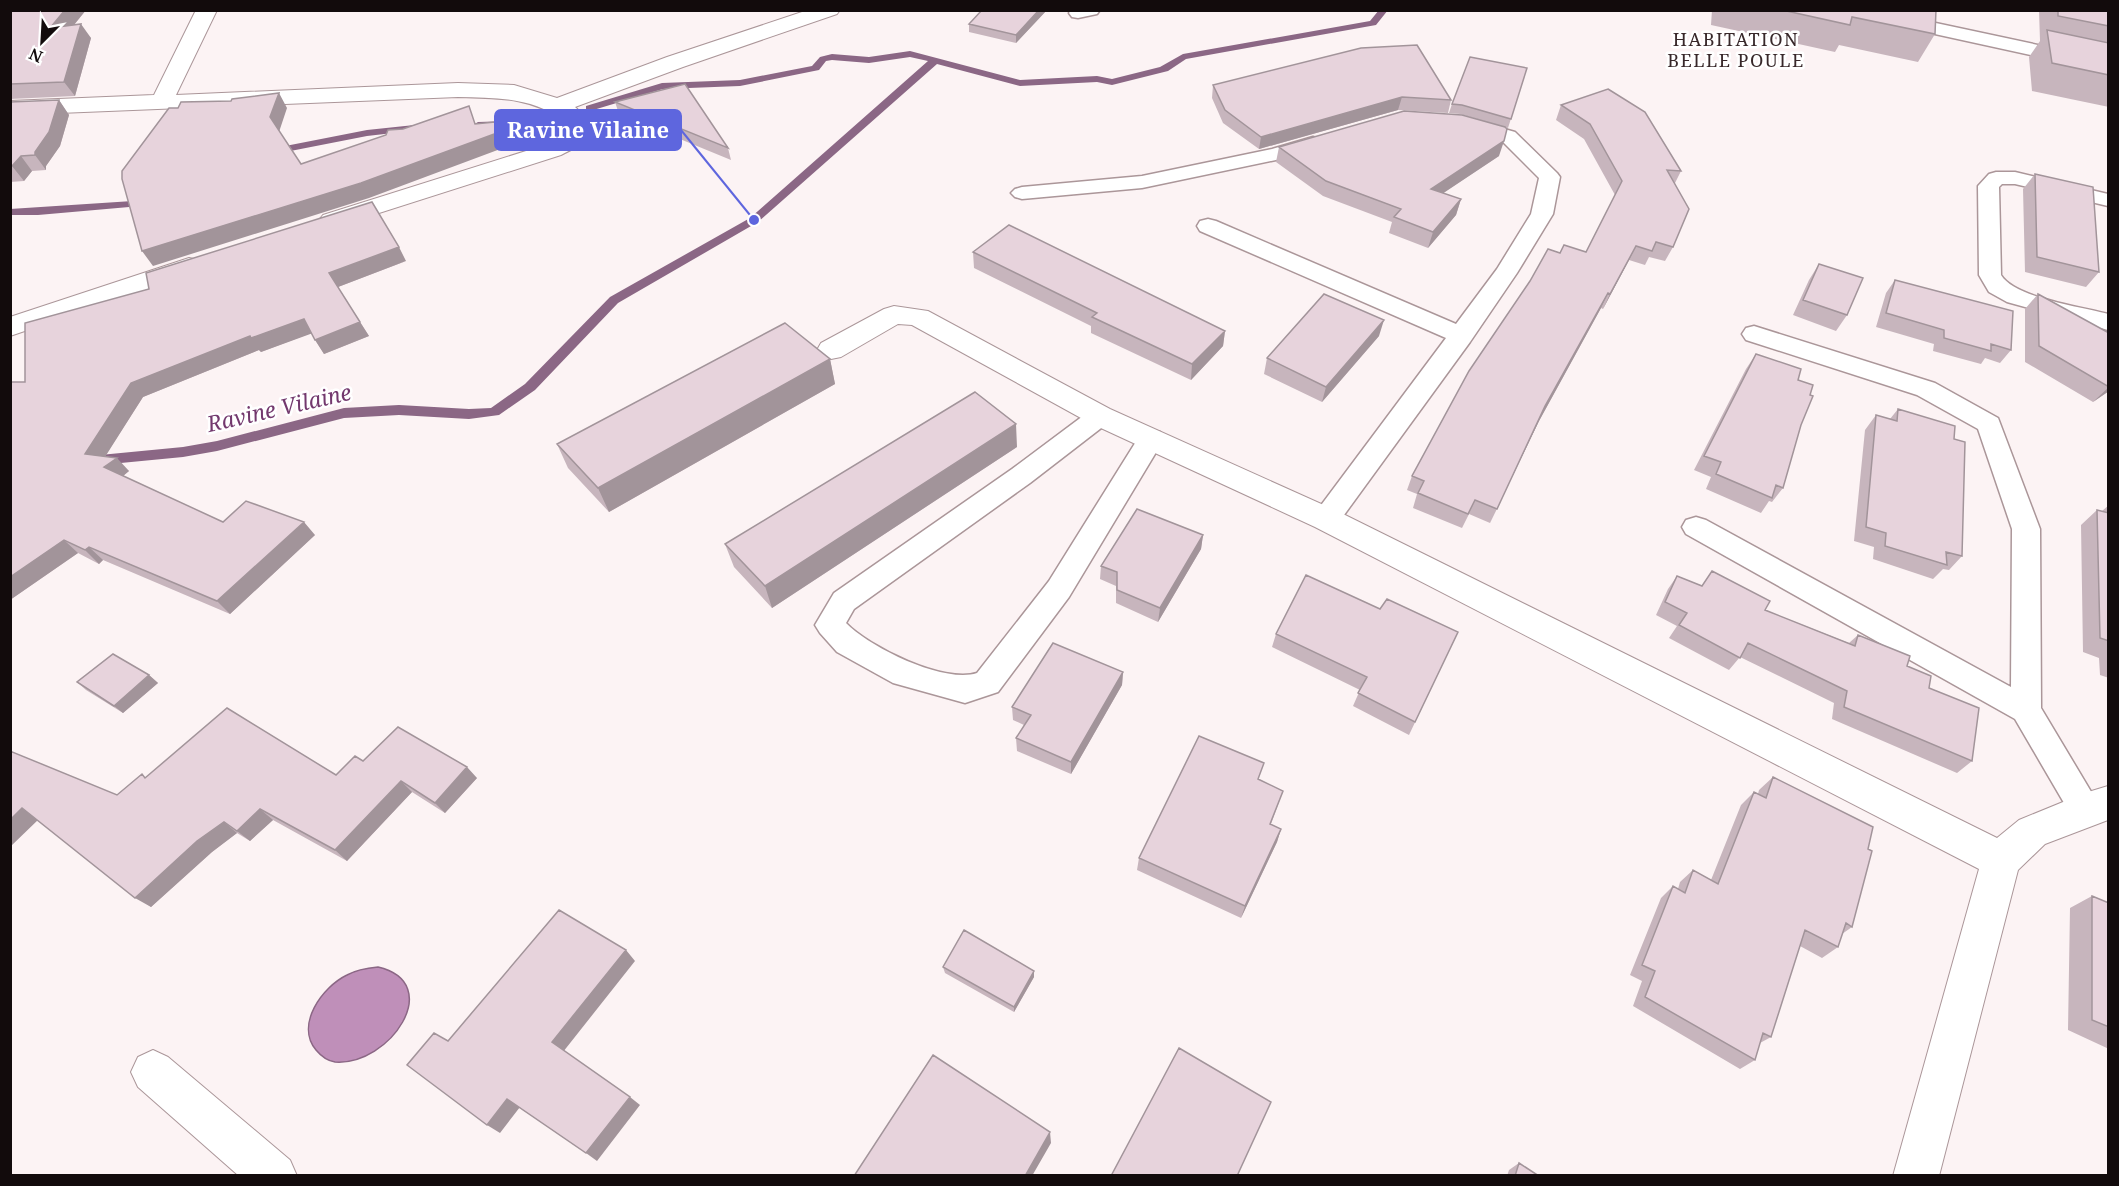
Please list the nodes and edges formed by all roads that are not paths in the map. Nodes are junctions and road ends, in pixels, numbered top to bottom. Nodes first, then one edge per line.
1 (207, 10) edge
2 (830, 10) edge
3 (1848, 10) edge
4 (2109, 66) edge
5 (162, 101) junction
6 (558, 105) junction
7 (10, 108) edge
8 (1449, 121) edge
9 (1332, 138) edge
10 (1022, 193) dead end
11 (2109, 200) edge
12 (1208, 226) dead end
13 (304, 229) edge
14 (214, 258) edge
15 (2109, 322) edge
16 (10, 327) edge
17 (1754, 334) dead end
18 (1462, 336) junction
19 (831, 350) dead end
20 (1100, 416) junction
21 (1151, 439) junction
22 (1326, 519) junction
23 (1696, 527) dead end
24 (2026, 710) junction
25 (2097, 807) edge
26 (2001, 860) junction
27 (153, 1072) dead end
28 (274, 1176) edge
29 (1917, 1176) edge

1 - 5 street
2 - 6 street
3 - 4 lane
5 - 6 street
5 - 7 street
6 - 13 street
8 - 18 lane
9 - 10 lane
11 - 15 lane
12 - 18 lane
14 - 16 street
17 - 24 lane
18 - 22 lane
19 - 20 street
20 - 21 street
20 - 21 lane
21 - 22 street
22 - 26 street
23 - 24 lane
24 - 25 lane
25 - 26 street
26 - 29 street
27 - 28 street

